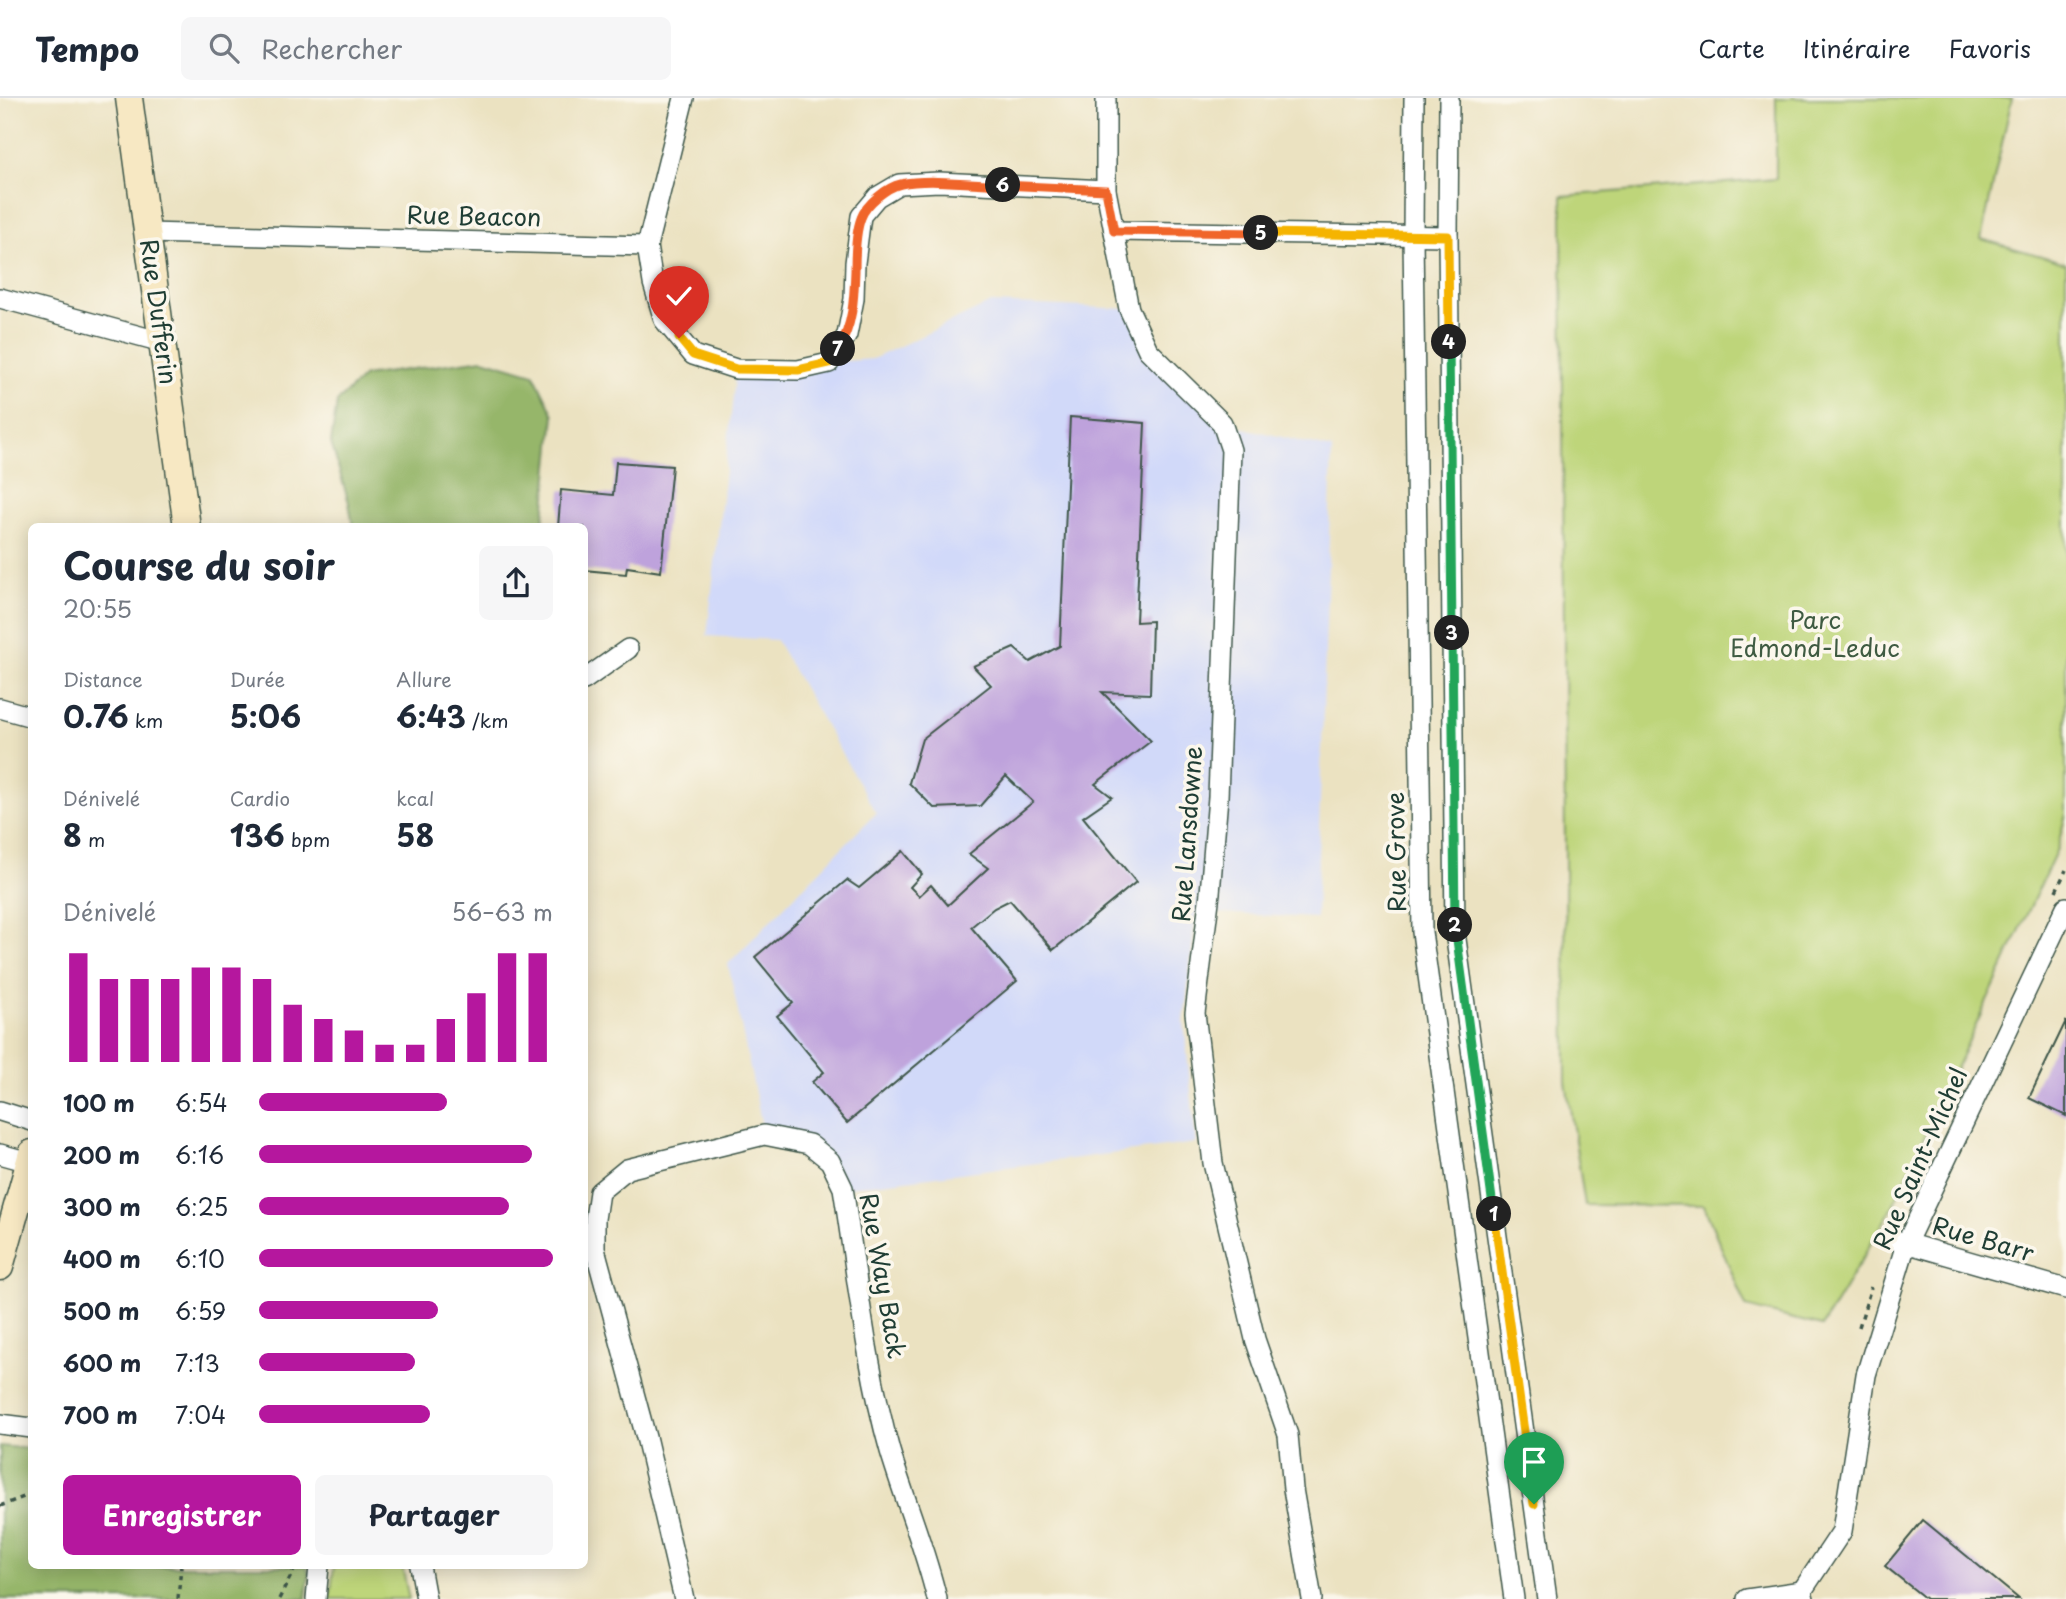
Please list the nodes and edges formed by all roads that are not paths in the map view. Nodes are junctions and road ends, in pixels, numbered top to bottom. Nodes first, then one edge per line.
1 (130, 98) edge
2 (684, 98) edge
3 (1106, 98) edge
4 (1414, 98) edge
5 (1449, 98) edge
6 (1106, 190) junction
7 (1114, 231) junction
8 (147, 233) junction
9 (1413, 236) junction
10 (1448, 236) junction
11 (647, 246) junction
12 (0, 298) edge
13 (162, 342) junction
14 (186, 523) edge
15 (628, 649) dead end
16 (588, 677) edge
17 (0, 708) edge
18 (28, 716) edge
19 (2066, 906) edge
20 (0, 1111) edge
21 (28, 1120) edge
22 (0, 1154) edge
23 (28, 1157) edge
24 (28, 1164) edge
25 (1897, 1241) junction
26 (0, 1266) edge
27 (2066, 1289) edge
28 (0, 1424) edge
29 (28, 1428) edge
30 (319, 1569) edge
31 (421, 1569) edge
32 (1803, 1595) edge
33 (316, 1599) edge
34 (426, 1599) edge
35 (684, 1599) edge
36 (937, 1599) edge
37 (1312, 1599) edge
38 (1514, 1599) edge
39 (1547, 1599) edge
40 (1747, 1599) edge

1 - 8 main road, Rue Dufferin
2 - 11 street
3 - 6 street, Rue Lansdowne
4 - 9 street, Rue Grove
5 - 10 street
6 - 7 street, Rue Lansdowne
6 - 11 street
7 - 9 street
7 - 37 street, Rue Lansdowne
8 - 11 street, Rue Beacon
8 - 13 main road, Rue Dufferin
9 - 10 street
9 - 38 street, Rue Grove
10 - 39 street
12 - 13 street
13 - 14 main road, Rue Dufferin
15 - 16 street
17 - 18 street
19 - 25 street, Rue Saint-Michel
20 - 21 street
22 - 23 street
24 - 26 main road
25 - 27 street, Rue Barr
25 - 32 street, Rue Saint-Michel
28 - 29 street
30 - 33 street
31 - 34 street
32 - 40 street
35 - 36 street, Rue Way Back

